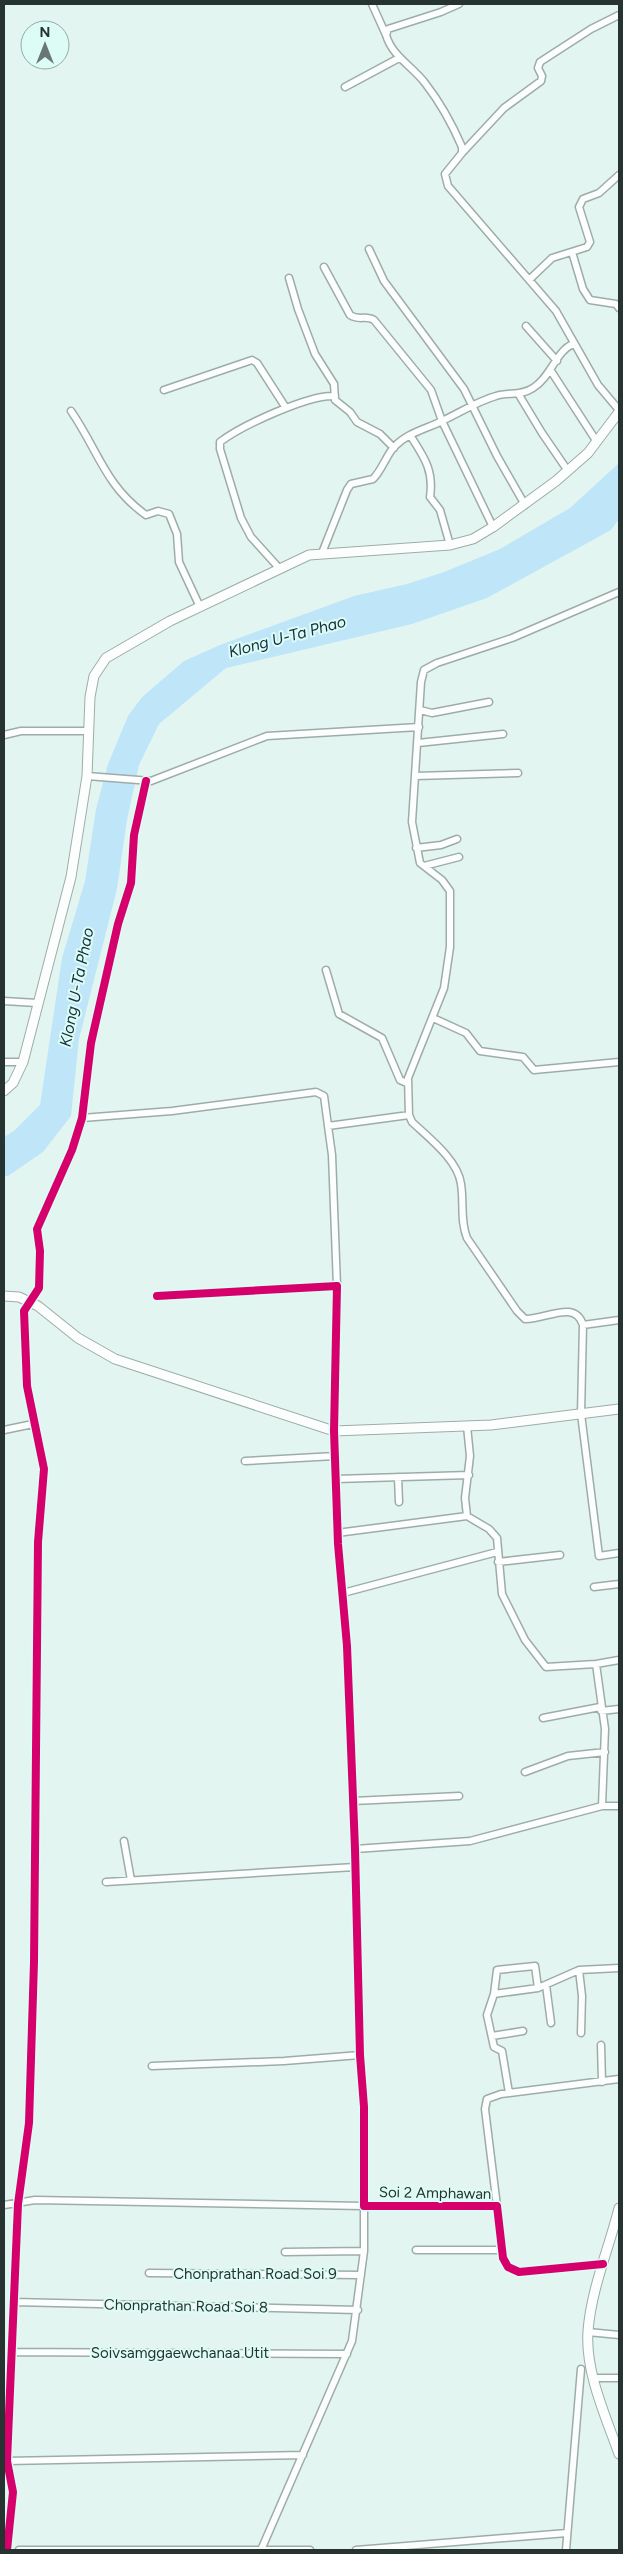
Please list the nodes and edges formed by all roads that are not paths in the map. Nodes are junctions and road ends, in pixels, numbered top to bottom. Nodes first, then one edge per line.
1 (372, 4) edge
2 (459, 4) edge
3 (619, 15) edge
4 (386, 34) junction
5 (399, 58) junction
6 (345, 87) dead end
7 (462, 153) junction
8 (619, 175) edge
9 (369, 248) dead end
10 (572, 252) junction
11 (324, 267) dead end
12 (289, 278) dead end
13 (530, 279) junction
14 (619, 308) edge
15 (526, 326) dead end
16 (573, 344) junction
17 (557, 361) junction
18 (551, 371) junction
19 (164, 390) dead end
20 (519, 395) junction
21 (334, 396) junction
22 (472, 406) junction
23 (286, 408) junction
24 (71, 411) dead end
25 (619, 411) edge
26 (442, 422) junction
27 (410, 435) junction
28 (597, 442) junction
29 (394, 448) junction
30 (568, 470) junction
31 (525, 504) junction
32 (493, 527) junction
33 (450, 545) junction
34 (322, 553) junction
35 (279, 568) junction
36 (619, 592) edge
37 (200, 607) junction
38 (489, 702) dead end
39 (420, 710) junction
40 (419, 727) junction
41 (89, 731) junction
42 (503, 734) dead end
43 (4, 735) edge
44 (418, 743) junction
45 (518, 773) dead end
46 (92, 776) junction
47 (416, 776) junction
48 (145, 780) junction
49 (457, 839) dead end
50 (416, 848) junction
51 (459, 857) dead end
52 (424, 866) junction
53 (326, 970) dead end
54 (4, 1001) edge
55 (37, 1002) junction
56 (433, 1018) junction
57 (4, 1062) edge
58 (23, 1062) junction
59 (619, 1062) edge
60 (407, 1083) junction
61 (4, 1091) edge
62 (409, 1115) junction
63 (82, 1118) junction
64 (328, 1126) junction
65 (337, 1286) junction
66 (4, 1296) edge
67 (157, 1296) dead end
68 (29, 1302) junction
69 (619, 1320) edge
70 (583, 1325) junction
71 (619, 1409) edge
72 (581, 1414) junction
73 (33, 1424) junction
74 (467, 1426) junction
75 (4, 1430) edge
76 (334, 1431) junction
77 (335, 1456) junction
78 (245, 1462) dead end
79 (469, 1475) junction
80 (398, 1477) junction
81 (336, 1479) junction
82 (399, 1502) dead end
83 (467, 1516) junction
84 (337, 1533) junction
85 (497, 1552) junction
86 (619, 1553) edge
87 (560, 1555) dead end
88 (498, 1562) junction
89 (619, 1584) edge
90 (594, 1587) dead end
91 (344, 1593) junction
92 (619, 1660) edge
93 (596, 1664) junction
94 (601, 1709) junction
95 (619, 1709) edge
96 (543, 1718) dead end
97 (605, 1752) junction
98 (525, 1772) dead end
99 (459, 1796) dead end
100 (353, 1801) junction
101 (602, 1806) junction
102 (619, 1806) edge
103 (124, 1841) dead end
104 (355, 1849) junction
105 (356, 1867) junction
106 (131, 1880) junction
107 (106, 1882) dead end
108 (619, 1968) edge
109 (579, 1970) junction
110 (546, 1984) junction
111 (538, 1988) junction
112 (494, 1994) junction
113 (551, 2023) dead end
114 (523, 2031) dead end
115 (581, 2033) dead end
116 (492, 2036) junction
117 (601, 2045) dead end
118 (360, 2055) junction
119 (152, 2066) dead end
120 (619, 2080) edge
121 (602, 2082) junction
122 (509, 2094) junction
123 (18, 2204) junction
124 (4, 2205) edge
125 (364, 2206) junction
126 (498, 2206) junction
127 (619, 2210) edge
128 (416, 2250) dead end
129 (502, 2250) junction
130 (364, 2251) junction
131 (285, 2252) dead end
132 (603, 2264) junction
133 (149, 2273) dead end
134 (361, 2275) junction
135 (14, 2302) junction
136 (358, 2310) junction
137 (588, 2332) junction
138 (619, 2335) edge
139 (12, 2352) junction
140 (347, 2354) junction
141 (581, 2369) dead end
142 (594, 2378) junction
143 (619, 2378) edge
144 (619, 2454) edge
145 (303, 2455) junction
146 (7, 2461) junction
147 (567, 2534) junction
148 (418, 2548) edge
149 (379, 2549) edge
150 (7, 2550) edge
151 (19, 2550) edge
152 (261, 2550) edge
153 (310, 2550) edge
154 (356, 2550) edge
155 (566, 2550) edge

1 - 4 street
2 - 4 street
3 - 7 street
4 - 5 street
5 - 6 street
5 - 7 street
7 - 13 street
8 - 10 street
9 - 22 street
10 - 13 street
10 - 14 street
11 - 26 street
12 - 21 street
13 - 16 street
15 - 17 street
16 - 17 street
16 - 25 street
17 - 18 street
18 - 20 street
18 - 28 street
19 - 23 street
20 - 22 street
20 - 30 street
21 - 23 street
21 - 29 street
22 - 26 street
22 - 31 street
23 - 35 street
24 - 37 street
25 - 28 street
26 - 27 street
26 - 32 street
27 - 29 street
27 - 33 street
28 - 30 street
29 - 34 street
30 - 31 street
31 - 32 street
32 - 33 street
33 - 34 street
34 - 35 street
35 - 37 street
36 - 39 street
37 - 41 street
38 - 39 street
39 - 40 street
40 - 44 street
40 - 48 street
41 - 43 street
41 - 46 street
42 - 44 street
44 - 47 street
45 - 47 street
46 - 48 street
46 - 55 street
47 - 50 street
48 - 63 street
49 - 50 street
50 - 52 street
51 - 52 street
52 - 56 street
53 - 60 street
54 - 55 street
55 - 58 street
56 - 59 street
56 - 60 street
57 - 58 street
58 - 61 street
60 - 62 street
62 - 64 street
62 - 70 street
63 - 64 street
63 - 68 street
64 - 65 street
65 - 67 street
65 - 76 street
66 - 68 street
68 - 73 street
68 - 76 street
69 - 70 street
70 - 72 street
71 - 72 street
72 - 74 street
72 - 86 street
73 - 75 street
73 - 123 street
74 - 76 street
74 - 79 street
76 - 77 street
77 - 78 street
77 - 81 street
79 - 80 street
79 - 83 street
80 - 81 street
80 - 82 street
81 - 84 street
83 - 84 street
83 - 85 street
84 - 91 street
85 - 88 street
85 - 91 street
87 - 88 street
88 - 93 street
89 - 90 street
91 - 100 street
92 - 93 street
93 - 94 street
94 - 95 street
94 - 96 street
94 - 97 street
97 - 98 street
97 - 101 street
99 - 100 street
100 - 104 street
101 - 102 street
101 - 104 street
103 - 106 street
104 - 105 street
105 - 106 street
105 - 118 street
106 - 107 street
108 - 109 street
109 - 110 street
109 - 115 street
110 - 111 street
110 - 113 street
111 - 112 street
111 - 112 street
112 - 116 street
114 - 116 street
116 - 122 street
117 - 121 street
118 - 119 street
118 - 125 street
120 - 121 street
121 - 122 street
122 - 126 street
123 - 124 street, Soi 2 Amphawan
123 - 125 street, Soi 2 Amphawan
123 - 135 street
125 - 126 street, Soi 2 Amphawan
125 - 130 street
126 - 129 street, Soi 2 Amphawan
127 - 132 street
128 - 129 street
129 - 132 street, Soi 2 Amphawan
130 - 131 street
130 - 134 street
132 - 137 street
133 - 134 street, Chonprathan Road Soi 9
134 - 136 street
135 - 136 street, Chonprathan Road Soi 8
135 - 139 street
136 - 140 street
137 - 138 street
137 - 142 street
139 - 140 street, Soivsamggaewchanaa Utit
139 - 146 street
140 - 145 street
141 - 147 street
142 - 143 street
142 - 144 street
145 - 146 street
145 - 152 street
146 - 150 street
147 - 148 street
147 - 155 street
148 - 149 street
149 - 154 street
151 - 152 street
152 - 153 street

